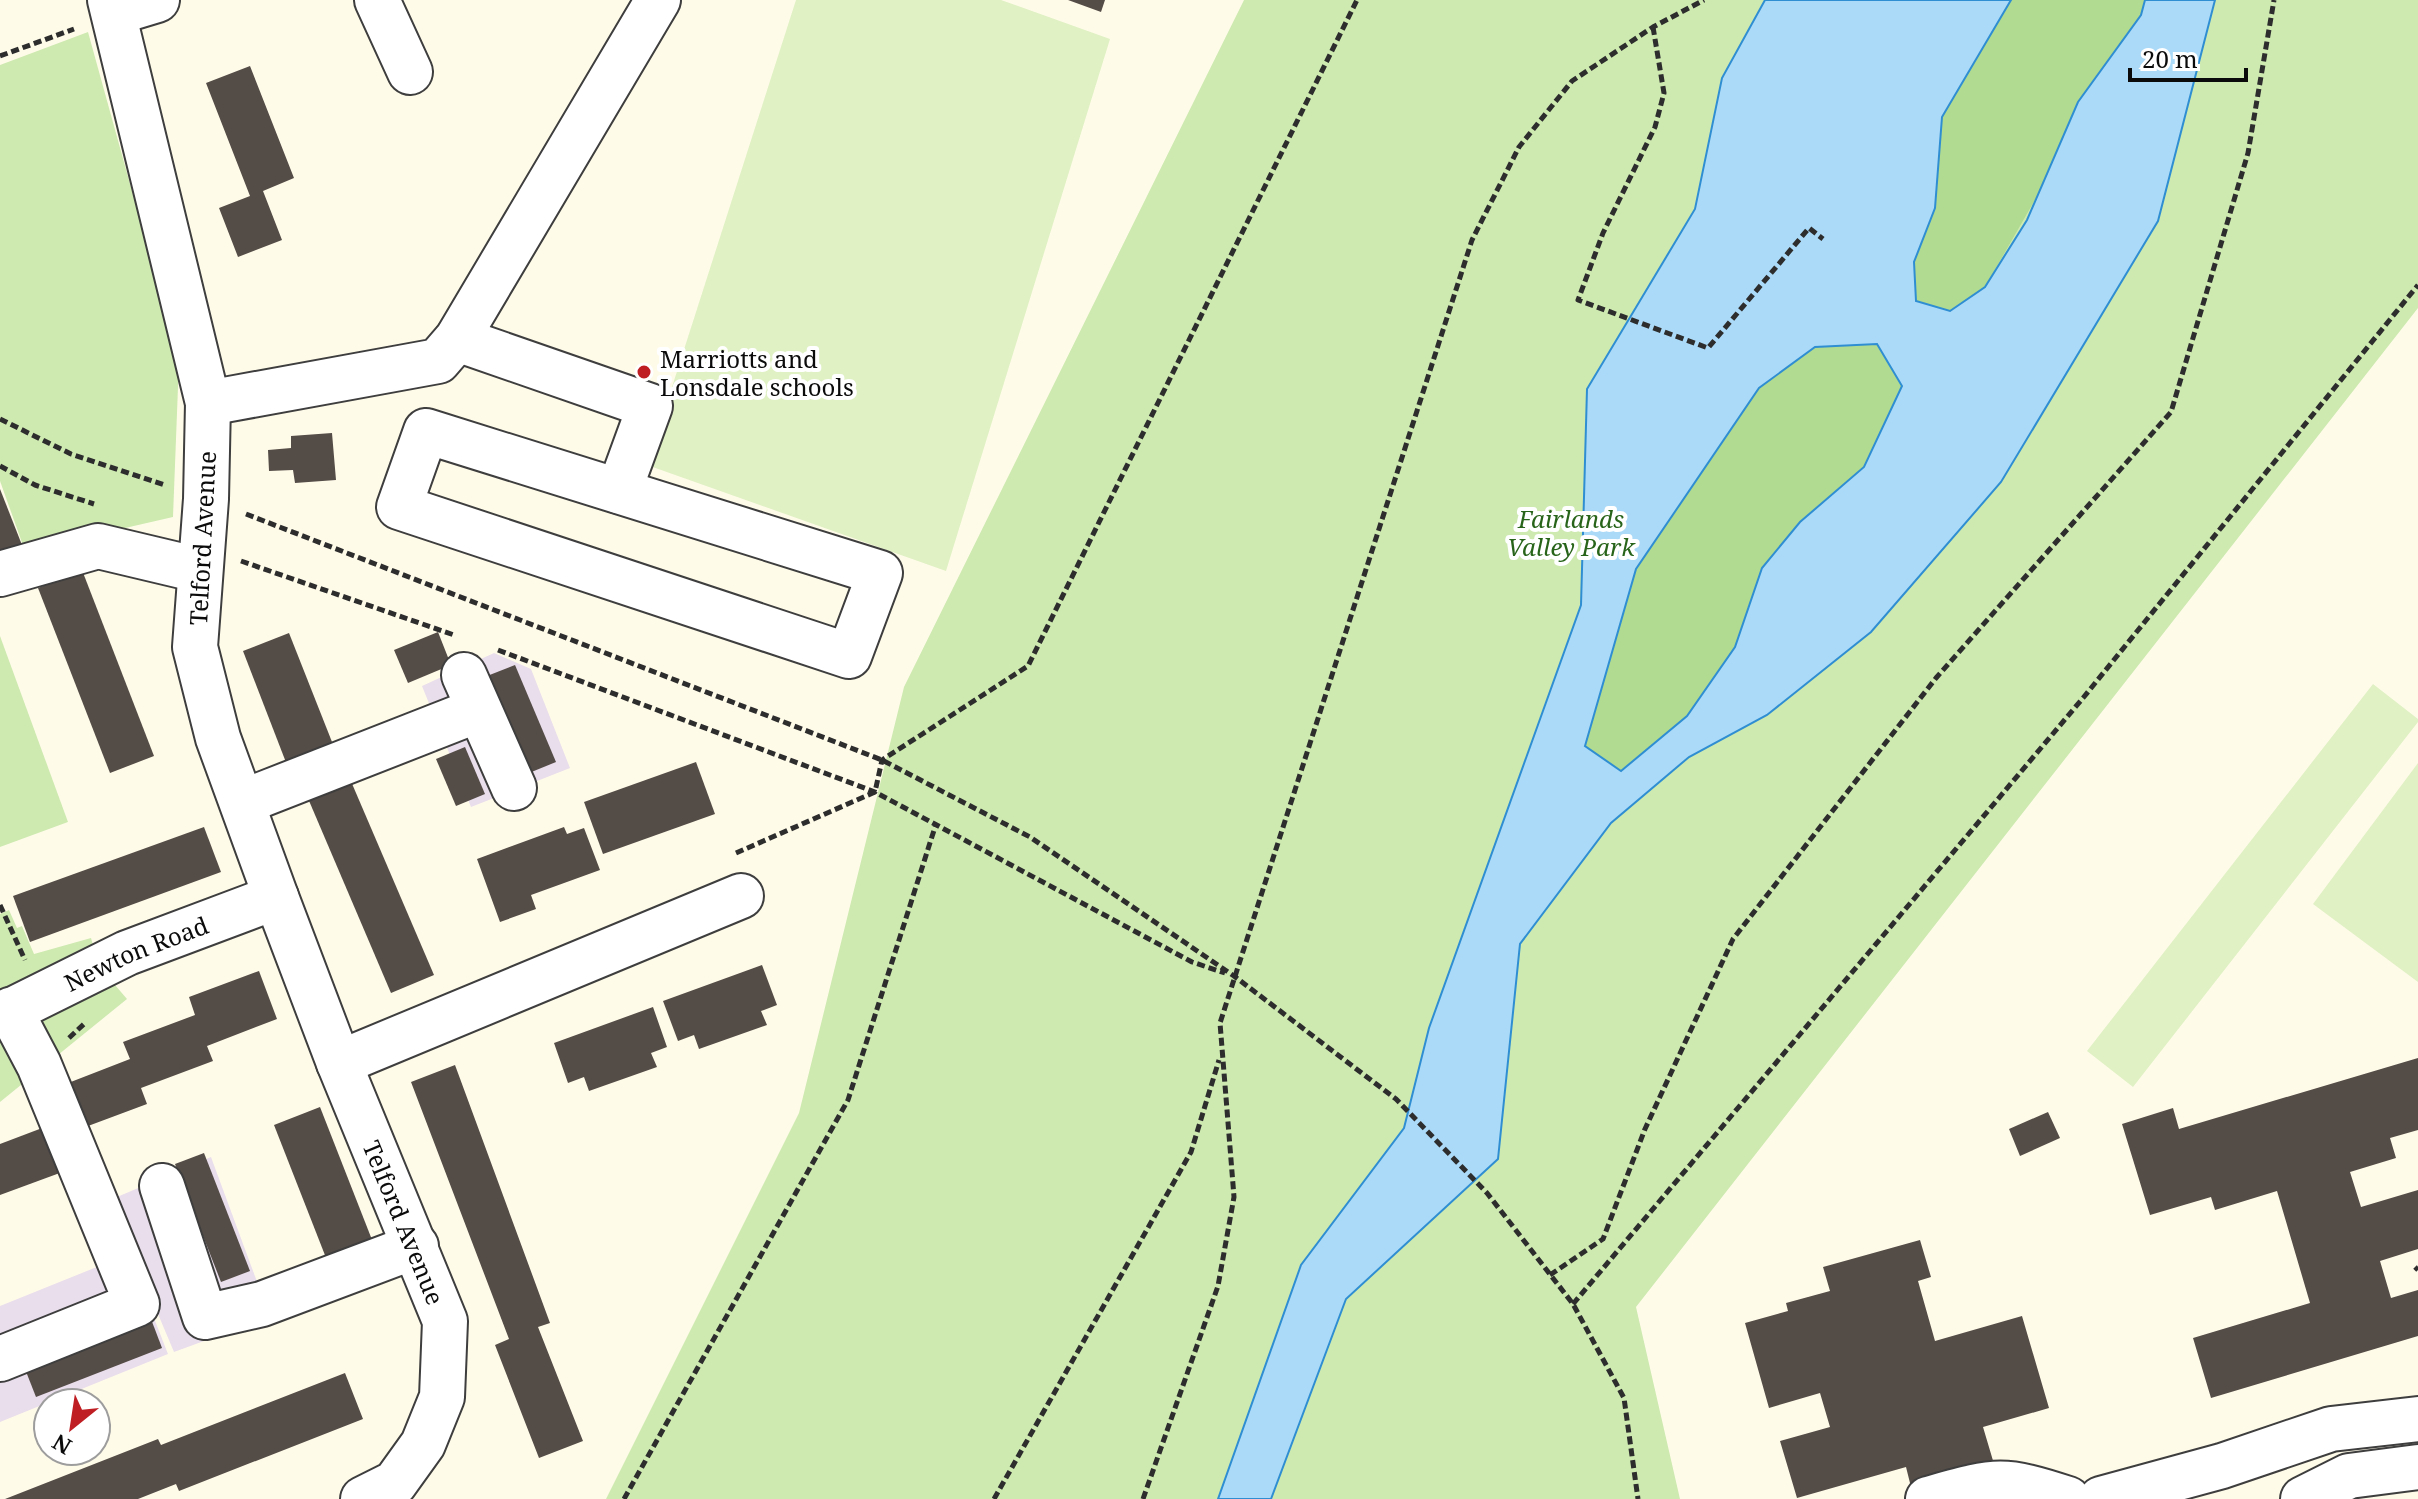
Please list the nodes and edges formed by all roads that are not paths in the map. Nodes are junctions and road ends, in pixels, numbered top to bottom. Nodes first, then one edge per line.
1 (157, 0) edge
2 (377, 0) edge
3 (658, 0) edge
4 (112, 7) edge
5 (410, 72) dead end
6 (448, 350) junction
7 (208, 403) junction
8 (426, 431) junction
9 (619, 491) junction
10 (200, 558) junction
11 (0, 574) edge
12 (514, 788) dead end
13 (243, 802) junction
14 (741, 896) road end
15 (276, 897) junction
16 (5, 1013) edge
17 (339, 1063) junction
18 (162, 1186) dead end
19 (416, 1246) junction
20 (0, 1359) edge
21 (2418, 1419) edge
22 (2418, 1467) edge
23 (363, 1499) edge
24 (1928, 1499) edge
25 (2068, 1499) edge
26 (2101, 1499) edge
27 (2303, 1499) edge

1 - 4 street
2 - 5 street
3 - 6 street
4 - 7 street, Telford Avenue
6 - 7 street
6 - 8 street
6 - 9 street
7 - 10 street, Telford Avenue
8 - 9 street
8 - 9 street
10 - 11 street
10 - 13 street, Telford Avenue
12 - 13 street
13 - 15 street, Telford Avenue
14 - 17 street
15 - 16 street, Newton Road
15 - 17 street, Telford Avenue
16 - 20 street
17 - 19 street, Telford Avenue
18 - 19 street
19 - 23 street, Telford Avenue
21 - 26 street
22 - 27 street
24 - 25 street

